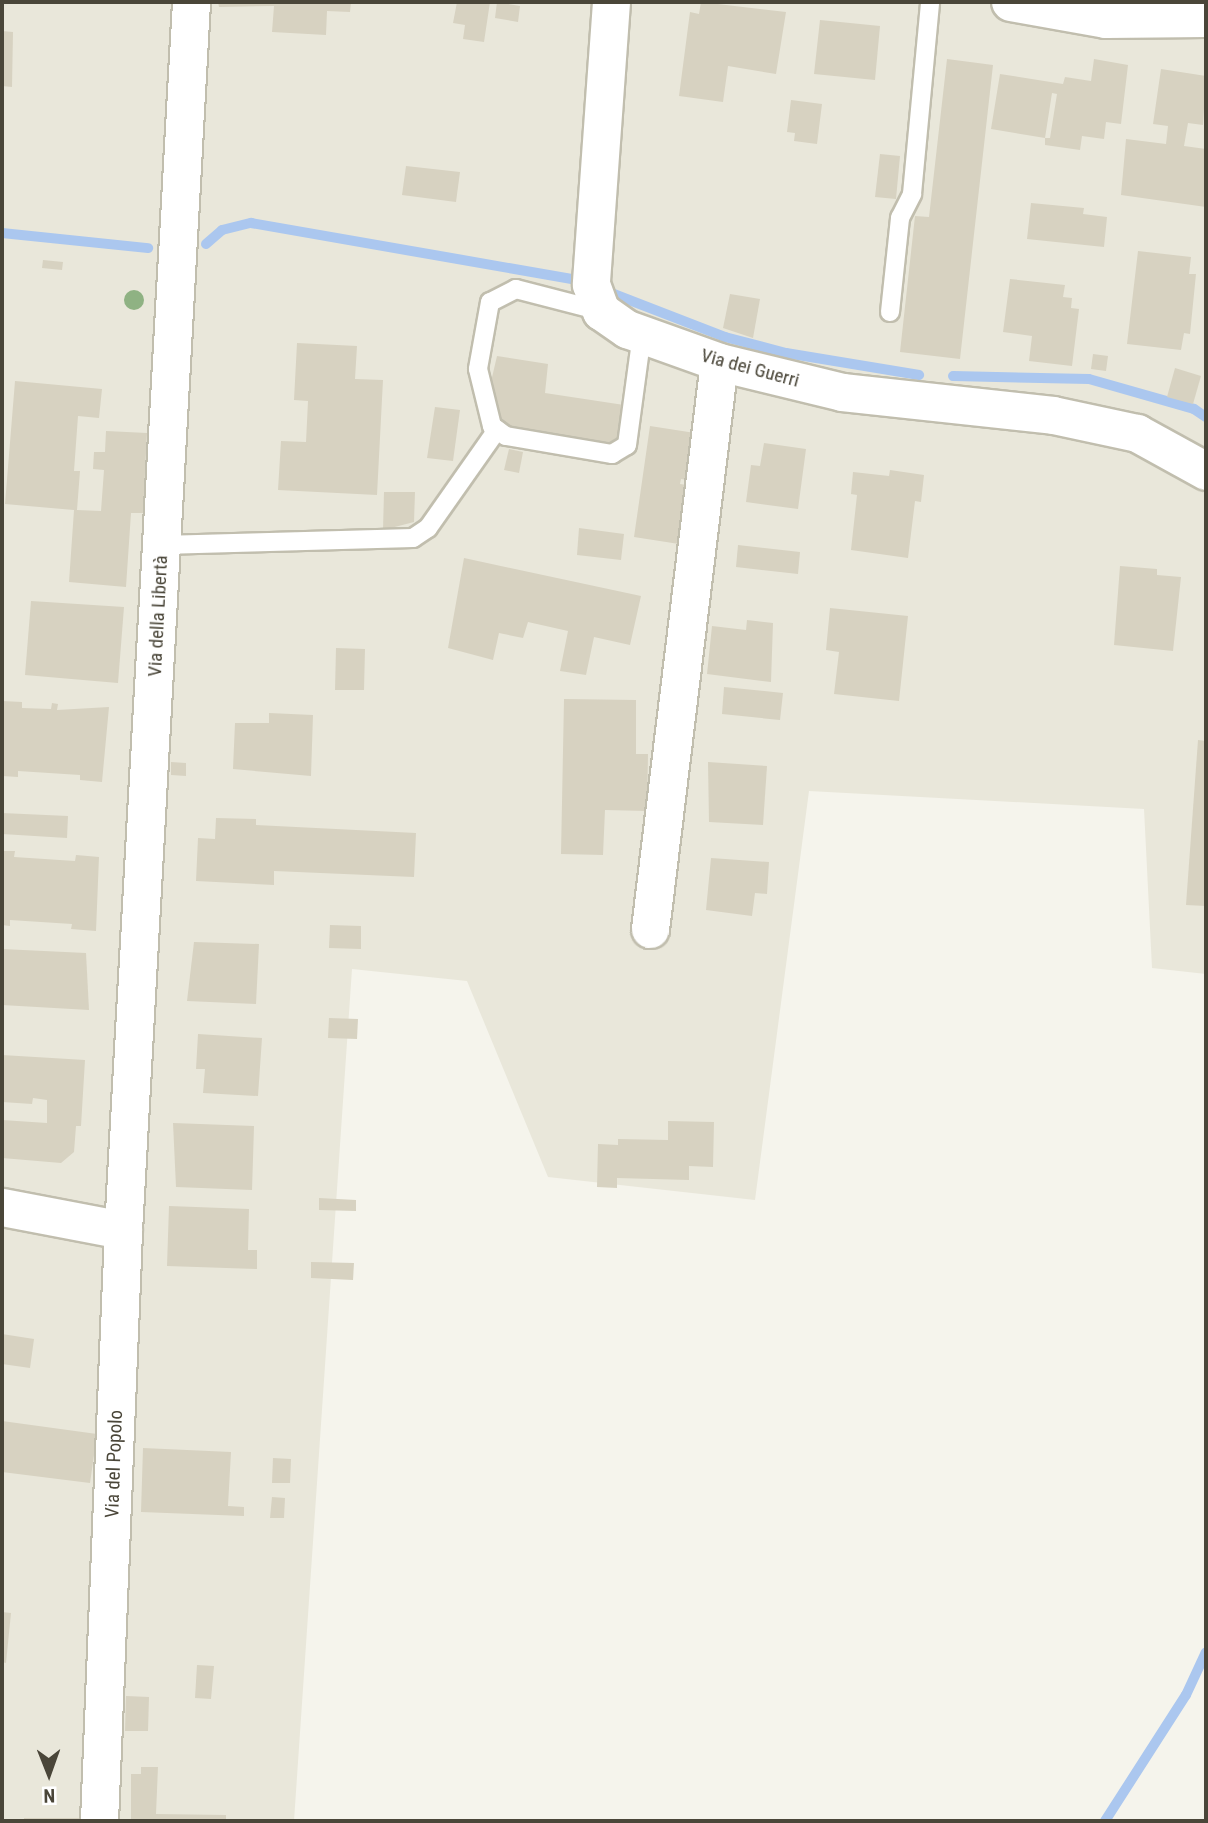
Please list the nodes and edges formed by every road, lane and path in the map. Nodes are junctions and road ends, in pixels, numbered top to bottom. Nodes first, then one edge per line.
1 (191, 2) edge
2 (611, 2) edge
3 (930, 2) edge
4 (1011, 2) edge
5 (1206, 18) edge
6 (601, 311) junction
7 (890, 312) dead end
8 (642, 334) junction
9 (719, 362) junction
10 (497, 430) junction
11 (1206, 471) edge
12 (162, 545) junction
13 (650, 929) dead end
14 (2, 1207) edge
15 (123, 1230) junction
16 (99, 1821) edge

1 - 12 street, Via della Libertà
2 - 6 street
3 - 7 lane
4 - 5 street
6 - 8 street, Via dei Guerri
6 - 10 lane
8 - 9 street, Via dei Guerri
8 - 10 lane
9 - 11 street, Via dei Guerri
9 - 13 street
10 - 12 lane
12 - 15 street, Via della Libertà
14 - 15 street
15 - 16 street, Via del Popolo

